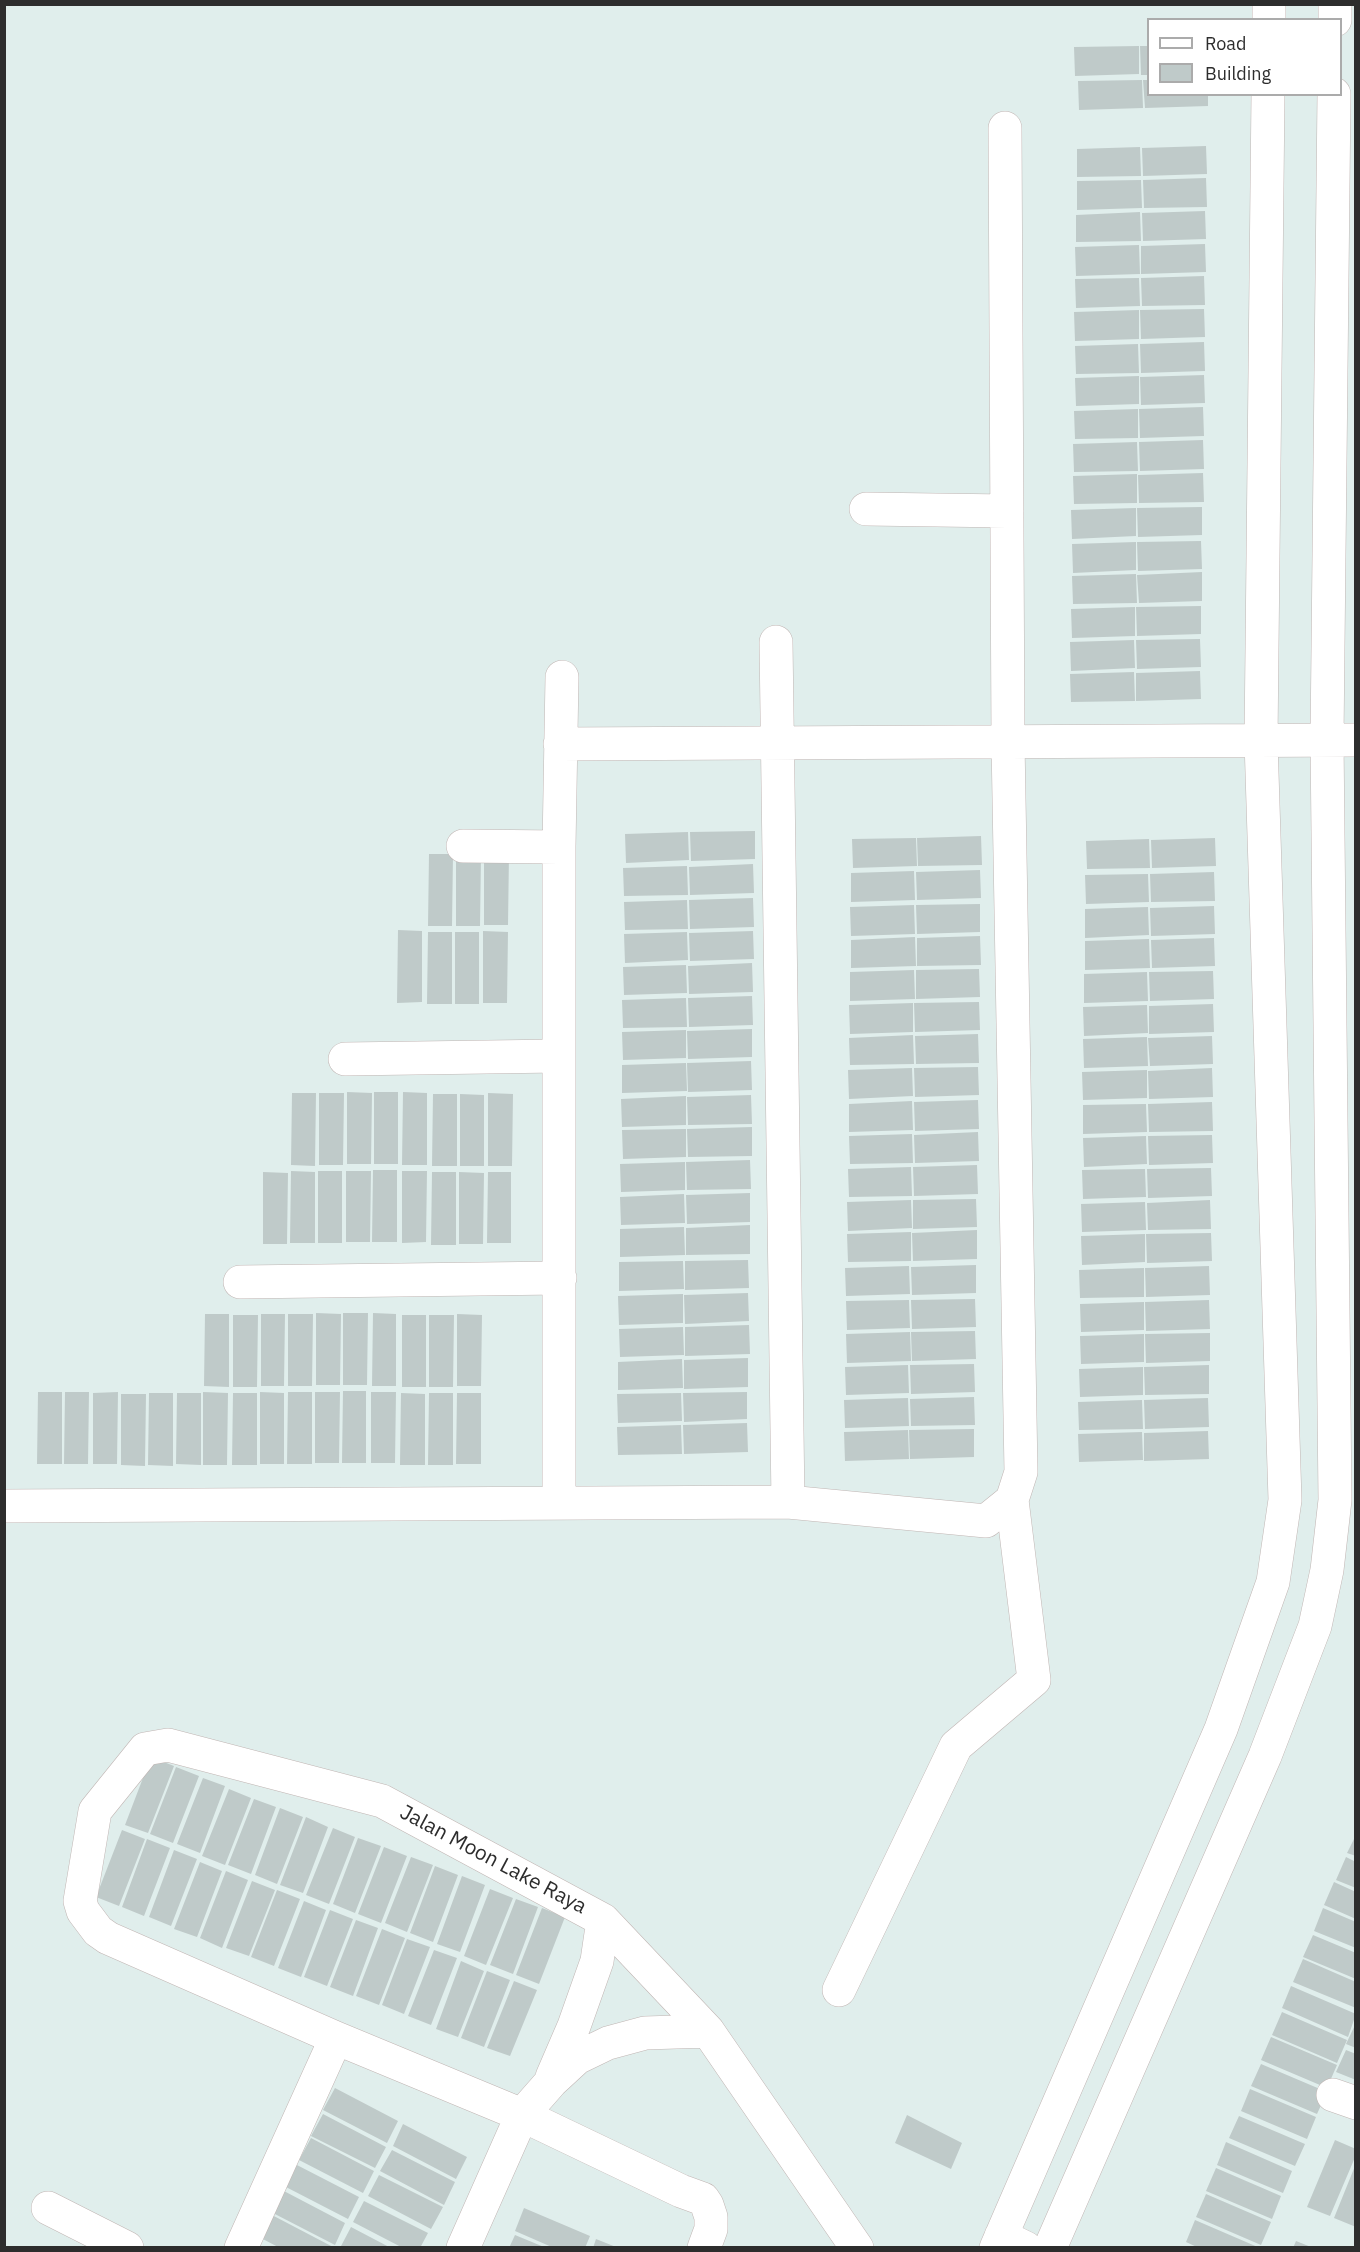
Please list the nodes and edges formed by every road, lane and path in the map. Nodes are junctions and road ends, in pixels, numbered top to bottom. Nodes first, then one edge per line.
1 (1268, 96) edge
2 (1334, 96) edge
3 (1005, 128) dead end
4 (866, 509) dead end
5 (1007, 511) junction
6 (776, 642) dead end
7 (562, 677) dead end
8 (1341, 739) edge
9 (1261, 741) junction
10 (1008, 742) junction
11 (778, 743) junction
12 (560, 744) junction
13 (463, 846) dead end
14 (559, 847) junction
15 (559, 1056) junction
16 (345, 1059) dead end
17 (560, 1278) junction
18 (240, 1282) dead end
19 (1012, 1500) junction
20 (1285, 1500) junction
21 (1345, 1501) edge
22 (788, 1502) junction
23 (560, 1503) junction
24 (4, 1506) edge
25 (603, 1920) junction
26 (840, 1990) dead end
27 (708, 2031) junction
28 (336, 2038) junction
29 (550, 2082) junction
30 (522, 2115) junction
31 (48, 2208) dead end
32 (1008, 2244) edge
33 (127, 2247) edge
34 (241, 2247) edge
35 (463, 2247) edge
36 (704, 2247) edge
37 (857, 2247) edge
38 (1050, 2247) edge

1 - 9 street
2 - 8 street
3 - 5 street
4 - 5 street
5 - 10 street
6 - 11 street
7 - 12 street
8 - 9 street
8 - 21 street
9 - 10 street
9 - 20 street
10 - 11 street
10 - 19 street
11 - 12 street
11 - 22 street
12 - 14 street
13 - 14 street
14 - 15 street
15 - 16 street
15 - 17 street
17 - 18 street
17 - 23 street
19 - 22 street
19 - 26 street
20 - 21 street
20 - 32 street
21 - 38 street
22 - 23 street
23 - 24 street
25 - 27 street, Jalan Moon Lake Raya
25 - 28 street, Jalan Moon Lake Raya
25 - 29 street
27 - 29 street
27 - 37 street, Jalan Moon Lake Raya
28 - 30 street
28 - 34 street
29 - 30 street
30 - 35 street
30 - 36 street
31 - 33 street

